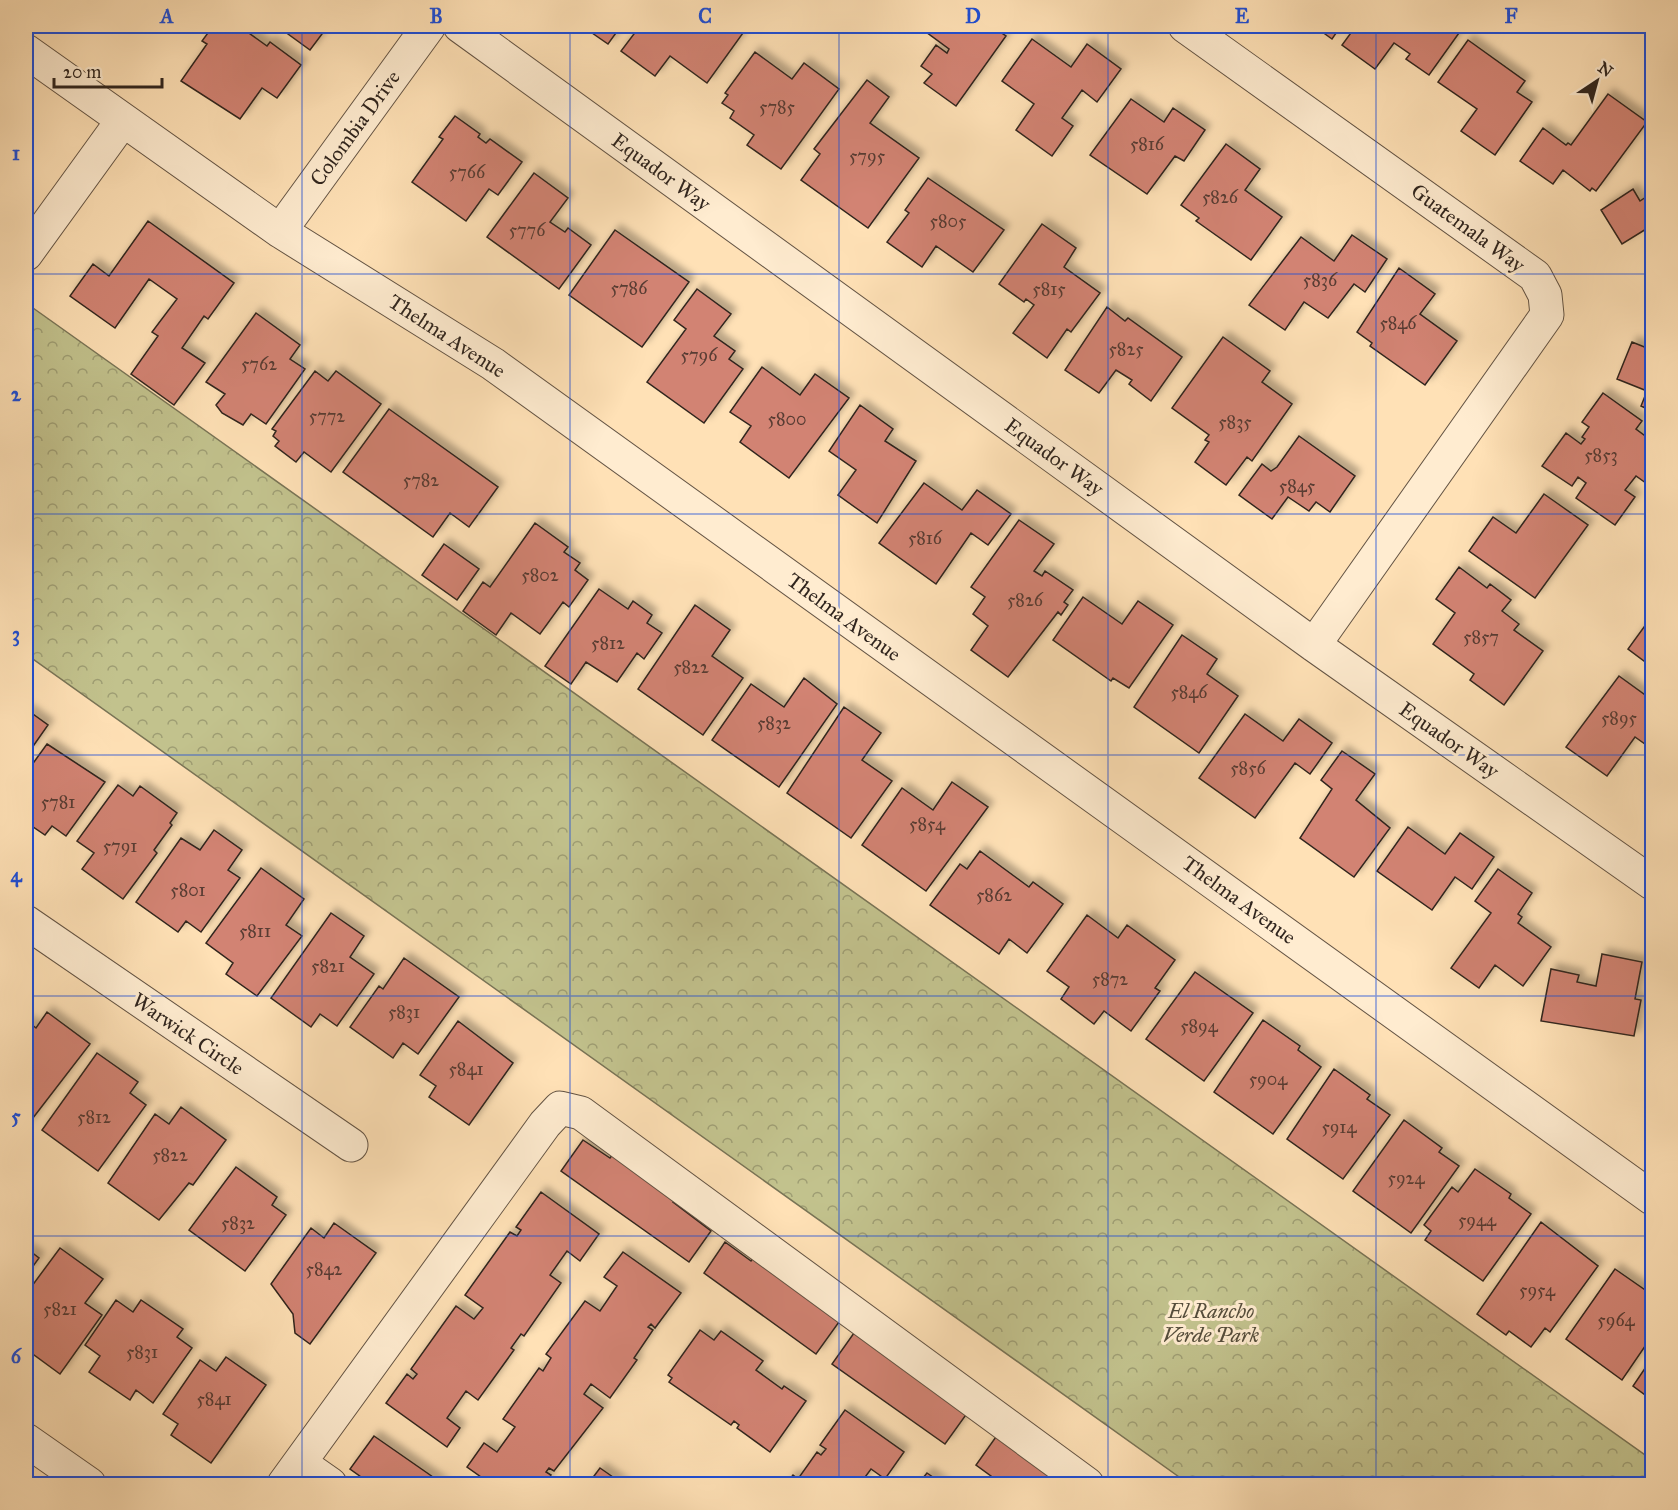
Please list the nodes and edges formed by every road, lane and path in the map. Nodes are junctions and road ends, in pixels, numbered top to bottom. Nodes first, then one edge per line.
1 (429, 26) edge
2 (460, 26) edge
3 (1185, 26) edge
4 (26, 51) edge
5 (123, 120) junction
6 (280, 231) junction
7 (26, 254) edge
8 (1314, 645) junction
9 (1653, 883) edge
10 (26, 922) edge
11 (351, 1145) dead end
12 (1653, 1198) edge
13 (26, 1440) edge
14 (292, 1474) edge
15 (89, 1485) edge
16 (330, 1485) edge
17 (1087, 1485) edge

1 - 6 street, Colombia Drive
2 - 8 street, Equador Way
3 - 8 street, Guatemala Way
4 - 5 street, Thelma Avenue
5 - 6 street, Thelma Avenue
5 - 7 street
6 - 12 street, Thelma Avenue
8 - 9 street, Equador Way
10 - 11 street, Warwick Circle
13 - 15 street
14 - 16 street
14 - 17 street

